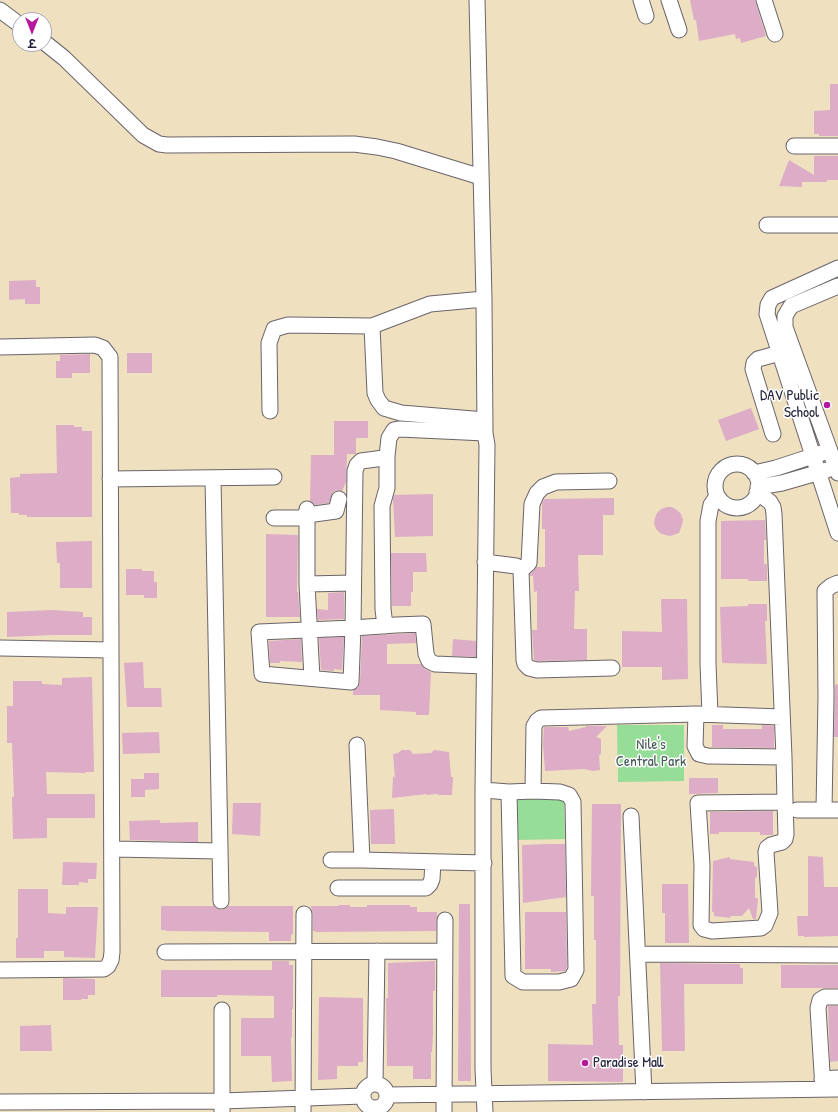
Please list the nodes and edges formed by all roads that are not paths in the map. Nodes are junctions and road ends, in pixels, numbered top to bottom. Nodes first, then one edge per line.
1 (477, 0) edge
2 (641, 0) edge
3 (669, 0) edge
4 (764, 0) edge
5 (0, 10) edge
6 (646, 16) dead end
7 (12, 18) edge
8 (679, 30) dead end
9 (775, 34) dead end
10 (52, 48) edge
11 (794, 146) dead end
12 (838, 146) edge
13 (481, 177) junction
14 (767, 225) dead end
15 (838, 225) edge
16 (838, 268) edge
17 (838, 286) edge
18 (772, 298) junction
19 (484, 299) junction
20 (785, 316) junction
21 (372, 326) junction
22 (0, 347) edge
23 (780, 353) junction
24 (270, 411) dead end
25 (485, 426) junction
26 (773, 434) dead end
27 (830, 451) junction
28 (812, 455) junction
29 (387, 456) junction
30 (837, 470) edge
31 (819, 472) junction
32 (274, 477) dead end
33 (213, 478) junction
34 (110, 479) junction
35 (609, 481) dead end
36 (757, 484) junction
37 (717, 496) junction
38 (339, 499) dead end
39 (307, 512) junction
40 (274, 518) dead end
41 (838, 532) edge
42 (485, 562) junction
43 (521, 570) junction
44 (838, 582) edge
45 (353, 583) junction
46 (307, 584) junction
47 (385, 626) junction
48 (353, 628) junction
49 (309, 630) junction
50 (0, 648) edge
51 (111, 650) junction
52 (484, 666) junction
53 (612, 668) dead end
54 (312, 678) junction
55 (703, 714) junction
56 (782, 717) junction
57 (357, 745) dead end
58 (784, 757) junction
59 (483, 790) junction
60 (533, 791) junction
61 (509, 792) junction
62 (791, 806) junction
63 (831, 810) edge
64 (631, 816) dead end
65 (112, 849) junction
66 (220, 851) junction
67 (331, 860) dead end
68 (362, 860) junction
69 (434, 862) junction
70 (484, 862) junction
71 (338, 888) dead end
72 (221, 901) dead end
73 (304, 914) dead end
74 (445, 920) dead end
75 (377, 951) junction
76 (445, 951) junction
77 (165, 952) dead end
78 (304, 952) junction
79 (638, 954) junction
80 (838, 955) edge
81 (0, 970) edge
82 (838, 997) edge
83 (222, 1010) dead end
84 (838, 1078) edge
85 (375, 1084) junction
86 (822, 1084) junction
87 (838, 1089) edge
88 (644, 1092) junction
89 (484, 1093) junction
90 (444, 1094) junction
91 (387, 1095) junction
92 (363, 1096) junction
93 (0, 1102) edge
94 (304, 1105) edge
95 (222, 1106) edge
96 (375, 1110) edge
97 (444, 1112) edge
98 (485, 1112) edge

1 - 13 street
2 - 6 street
3 - 8 street
4 - 9 street
5 - 7 street
10 - 13 street
11 - 12 street
13 - 19 street
14 - 15 street
16 - 18 street
17 - 20 street
18 - 20 street
18 - 23 street
19 - 21 street
19 - 25 street
20 - 27 street
21 - 24 street
21 - 25 street
22 - 34 street
23 - 26 street
23 - 28 street
25 - 29 street
25 - 42 street
27 - 28 street
27 - 30 street
28 - 31 street
28 - 36 street
29 - 45 street
29 - 47 street
30 - 31 street
31 - 36 street
31 - 41 street
32 - 33 street
33 - 34 street
33 - 66 street
34 - 51 street
35 - 43 street
36 - 37 street
36 - 37 street
36 - 56 street
37 - 55 street
38 - 39 street
39 - 40 street
39 - 46 street
42 - 43 street
42 - 52 street
43 - 53 street
44 - 63 street
45 - 46 street
45 - 48 street
46 - 49 street
47 - 48 street
47 - 52 street
48 - 49 street
48 - 54 street
49 - 54 street
49 - 54 street
50 - 51 street
51 - 65 street
52 - 59 street
55 - 56 street
55 - 58 street
55 - 60 street
56 - 58 street
57 - 68 street
58 - 62 street
59 - 61 street
59 - 70 street
60 - 61 street
60 - 61 street
62 - 62 street
62 - 63 street
64 - 79 street
65 - 66 street
65 - 81 street
66 - 72 street
67 - 68 street
68 - 69 street
69 - 70 street
69 - 71 street
70 - 89 street
73 - 78 street
74 - 76 street
75 - 76 street
75 - 78 street
75 - 85 street
76 - 90 street
77 - 78 street
78 - 94 street
79 - 80 street
79 - 88 street
82 - 86 street
83 - 95 street
84 - 86 street
85 - 91 street
85 - 92 street
86 - 87 street
86 - 88 street
88 - 89 street
89 - 90 street
89 - 98 street
90 - 91 street
90 - 97 street
91 - 96 street
92 - 94 street
92 - 96 street
93 - 95 street
94 - 95 street

